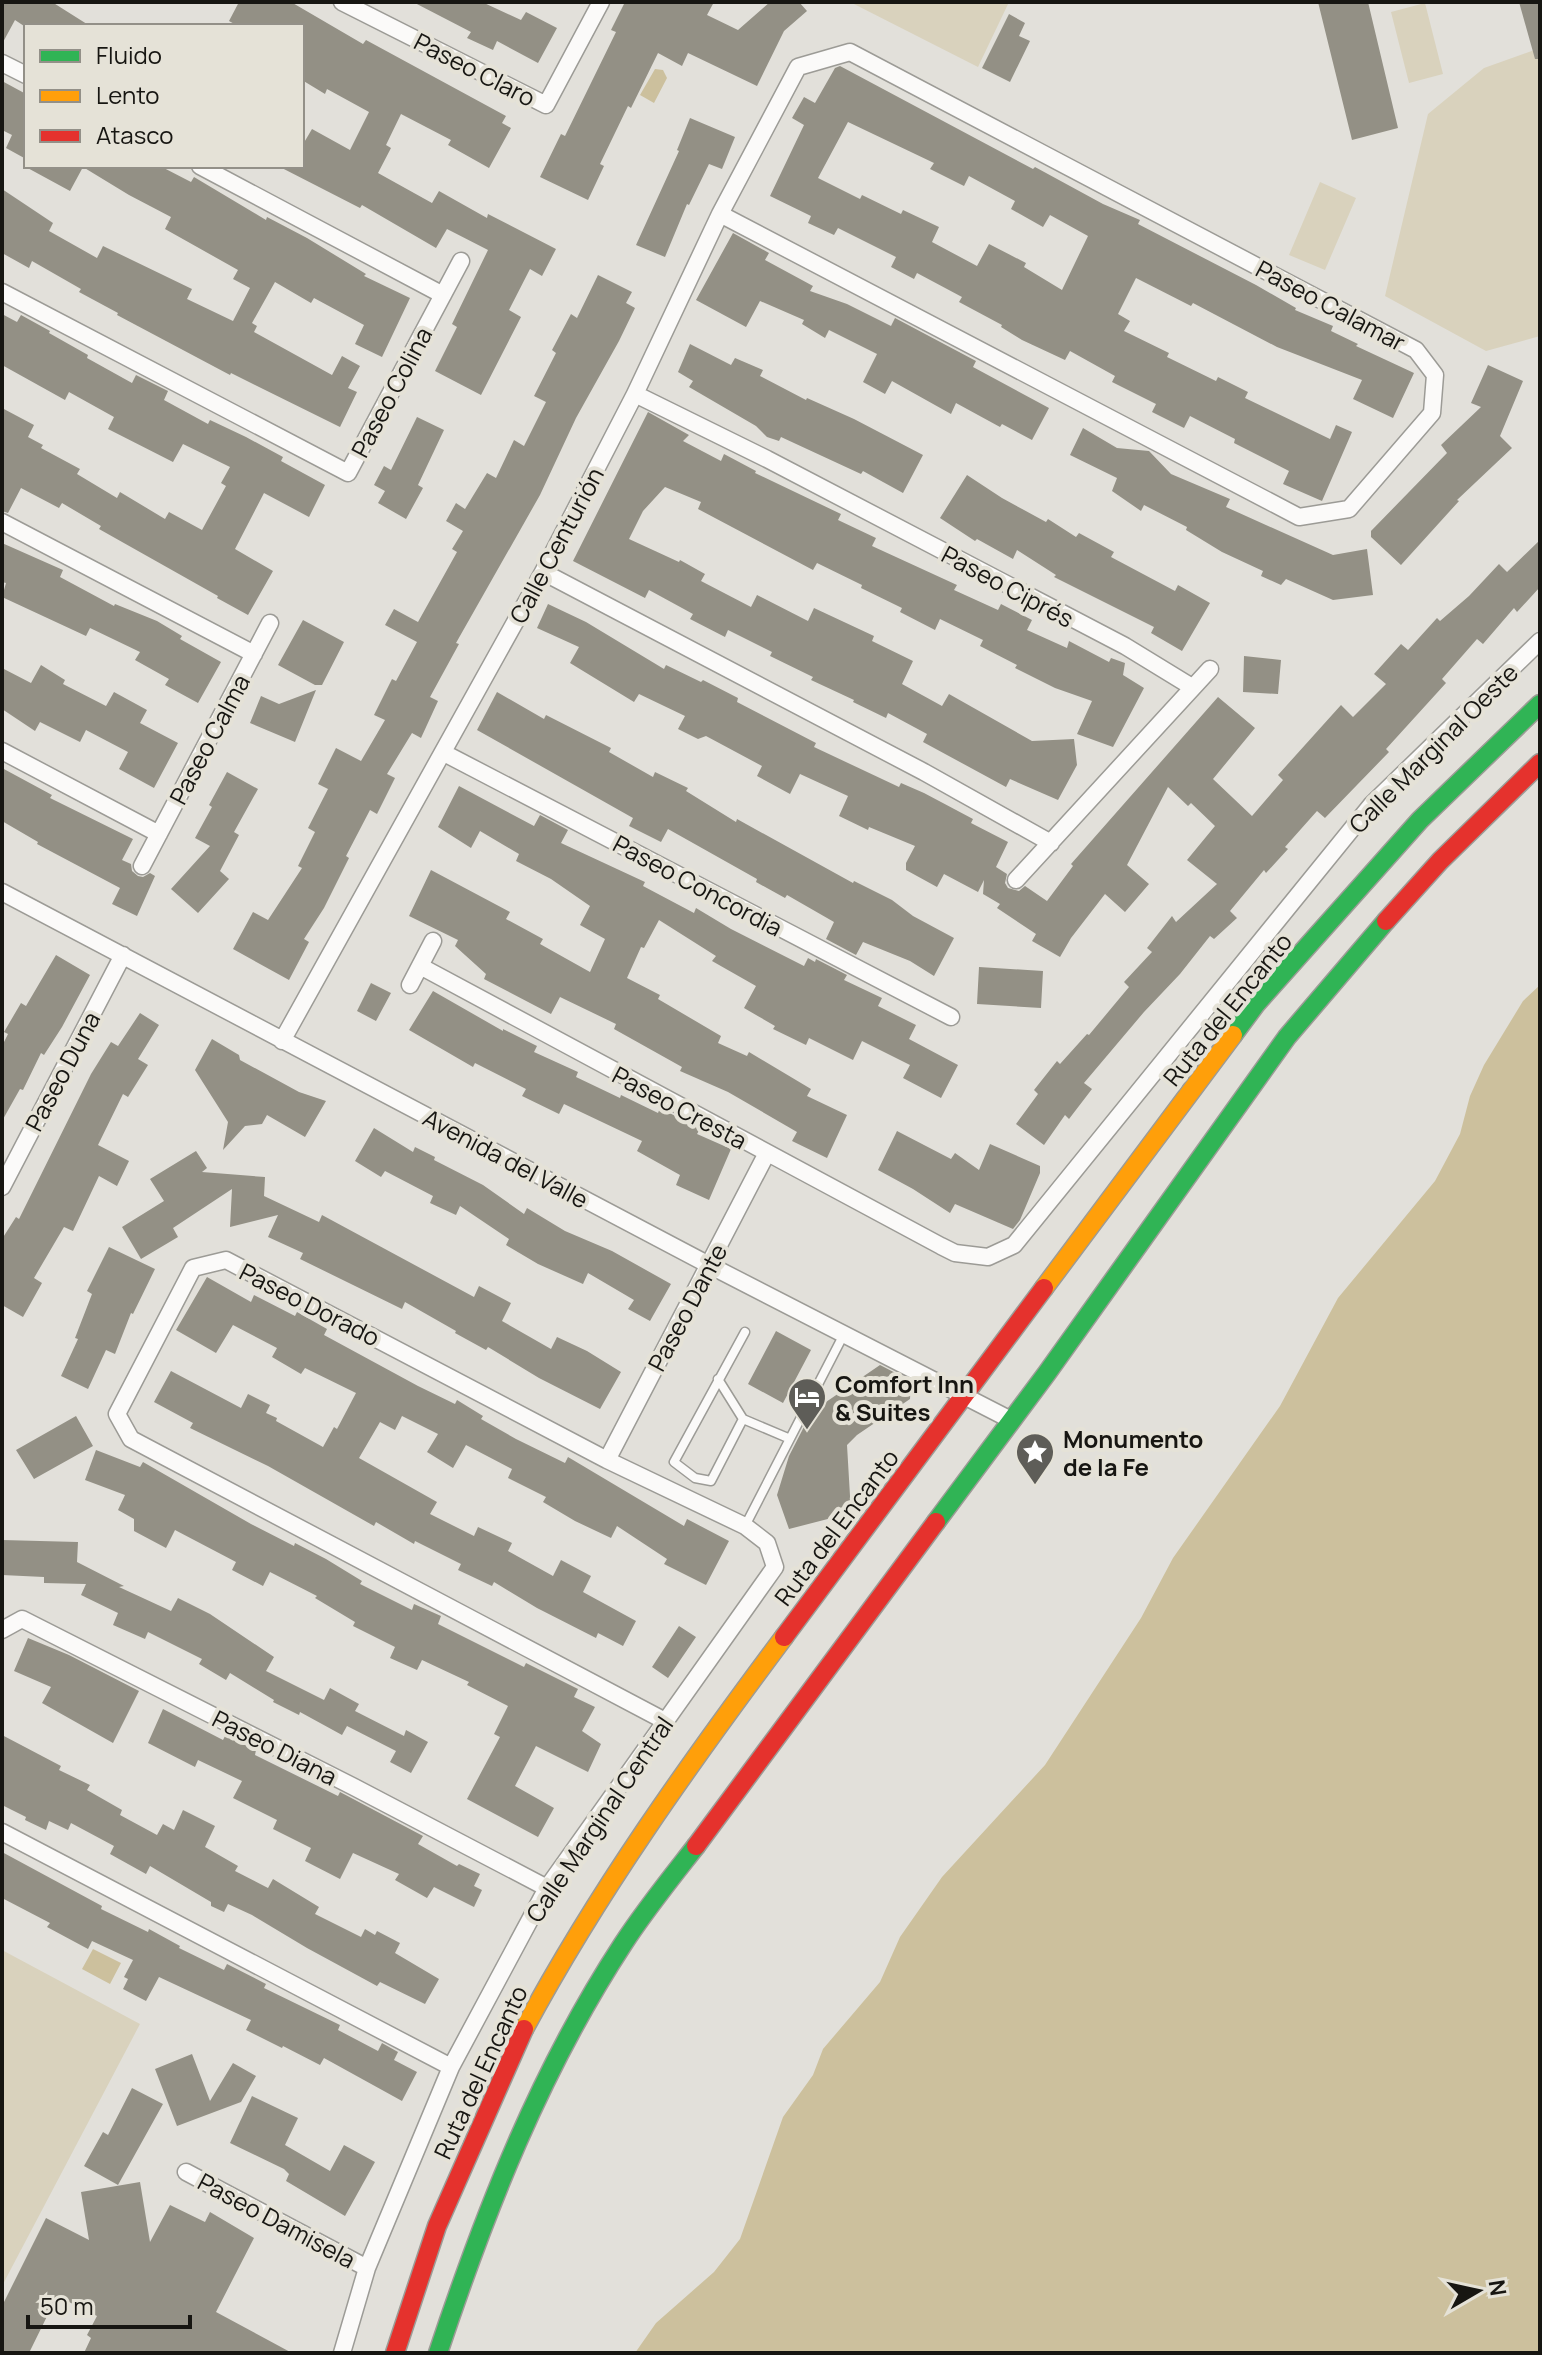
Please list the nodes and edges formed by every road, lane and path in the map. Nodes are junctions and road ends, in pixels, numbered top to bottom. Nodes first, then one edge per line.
1 (342, 2) edge
2 (601, 2) edge
3 (829, 59) joint
4 (2, 63) edge
5 (24, 74) edge
6 (204, 168) edge
7 (720, 214) junction
8 (461, 261) dead end
9 (2, 292) edge
10 (443, 295) junction
11 (635, 394) junction
12 (2, 522) edge
13 (543, 572) junction
14 (270, 623) dead end
15 (1540, 641) edge
16 (254, 654) junction
17 (1210, 669) dead end
18 (1192, 687) junction
19 (1540, 704) edge
20 (2, 751) edge
21 (444, 753) junction
22 (1540, 763) edge
23 (159, 834) junction
24 (1051, 843) junction
25 (142, 866) dead end
26 (1016, 880) dead end
27 (2, 892) edge
28 (433, 941) dead end
29 (123, 955) junction
30 (420, 966) junction
31 (410, 985) dead end
32 (951, 1017) dead end
33 (282, 1041) junction
34 (767, 1153) junction
35 (2, 1187) edge
36 (941, 1246) joint
37 (709, 1265) junction
38 (745, 1332) dead end
39 (845, 1334) junction
40 (718, 1379) junction
41 (963, 1396) junction
42 (743, 1419) junction
43 (1011, 1420) junction
44 (788, 1438) junction
45 (607, 1460) junction
46 (745, 1526) junction
47 (775, 1567) joint
48 (2, 1630) edge
49 (665, 1721) junction
50 (2, 1832) edge
51 (547, 1888) junction
52 (451, 2067) junction
53 (186, 2172) dead end
54 (367, 2268) junction
55 (342, 2353) edge
56 (395, 2353) edge
57 (438, 2353) edge

1 - 2 street, Paseo Claro
3 - 7 street, Calle Centurión
3 - 7 street, Paseo Calamar
4 - 5 street
6 - 10 street
7 - 11 street, Calle Centurión
8 - 10 street
9 - 10 street, Paseo Colina
11 - 13 street, Calle Centurión
11 - 18 street, Paseo Ciprés
12 - 16 street, Paseo Calma
13 - 21 street, Calle Centurión
13 - 24 street
14 - 16 street
15 - 36 street, Calle Marginal Oeste
16 - 23 street, Paseo Calma
17 - 18 street
18 - 24 street
19 - 41 main road, Ruta del Encanto
20 - 23 street, Paseo Calma
21 - 32 street, Paseo Concordia
21 - 33 street, Calle Centurión
22 - 43 main road
23 - 25 street
24 - 26 street
27 - 29 street, Avenida del Valle
28 - 30 street
29 - 33 street, Avenida del Valle
29 - 35 street, Paseo Duna
30 - 31 street
30 - 34 street, Paseo Cresta
33 - 37 street, Avenida del Valle
34 - 36 street, Paseo Cresta
34 - 37 street, Paseo Dante
37 - 39 street, Avenida del Valle
37 - 45 street, Paseo Dante
38 - 40 lane
39 - 41 street, Avenida del Valle
39 - 44 lane
40 - 42 lane
40 - 42 lane
41 - 43 street, Avenida del Valle
41 - 56 main road, Ruta del Encanto
42 - 44 lane
43 - 57 main road
44 - 46 lane
45 - 46 street, Paseo Dorado
45 - 49 street, Paseo Dorado
46 - 47 street, Paseo Dorado
47 - 49 street, Calle Marginal Central
48 - 51 street, Paseo Diana
49 - 51 street, Calle Marginal Central
50 - 52 street
51 - 52 street, Calle Marginal Central
52 - 54 street, Calle Marginal Central
53 - 54 street, Paseo Damisela
54 - 55 street, Calle Marginal Central

